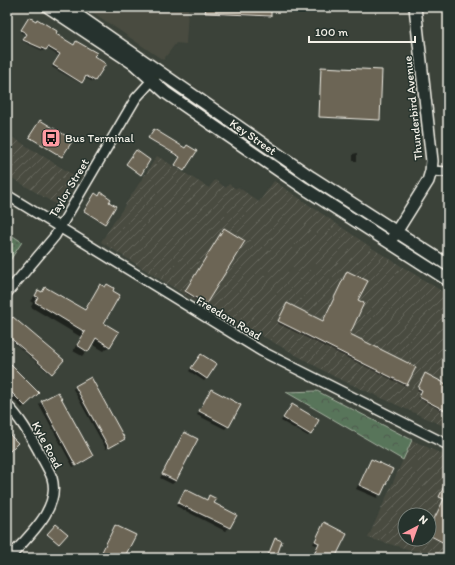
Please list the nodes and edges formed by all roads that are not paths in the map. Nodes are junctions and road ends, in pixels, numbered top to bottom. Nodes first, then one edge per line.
1 (48, 7) edge
2 (66, 7) edge
3 (415, 7) edge
4 (160, 71) junction
5 (152, 80) junction
6 (431, 171) junction
7 (448, 172) edge
8 (7, 195) edge
9 (59, 228) junction
10 (397, 232) junction
11 (390, 243) junction
12 (448, 265) edge
13 (448, 280) edge
14 (7, 293) edge
15 (7, 405) edge
16 (448, 445) edge
17 (9, 558) edge

1 - 5 main road, Key Street
2 - 4 main road, Key Street
3 - 6 main road, Thunderbird Avenue
4 - 5 street, Taylor Street
4 - 10 main road, Key Street
5 - 9 street, Taylor Street
5 - 11 main road, Key Street
6 - 7 street
6 - 10 main road, Thunderbird Avenue
8 - 9 street, Freedom Road
9 - 14 street, Taylor Street
9 - 16 street, Freedom Road
10 - 11 main road, Thunderbird Avenue
10 - 12 main road, Key Street
11 - 13 main road, Key Street
15 - 17 street, Kyle Road

